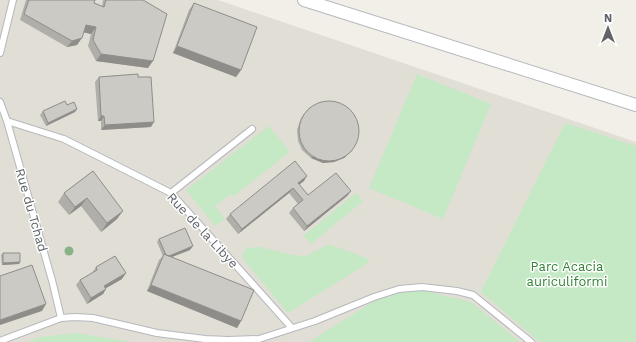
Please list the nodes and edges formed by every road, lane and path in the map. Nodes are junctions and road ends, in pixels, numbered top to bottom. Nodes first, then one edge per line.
1 (13, 0) edge
2 (304, 0) edge
3 (0, 53) edge
4 (0, 102) edge
5 (636, 105) edge
6 (7, 121) junction
7 (252, 129) dead end
8 (171, 193) junction
9 (61, 318) junction
10 (292, 328) junction
11 (524, 336) junction
12 (0, 341) edge
13 (520, 342) edge
14 (531, 342) edge

1 - 3 lane
2 - 5 street
4 - 6 lane, Rue du Tchad
6 - 8 lane, Rue de la Libye
6 - 9 lane, Rue du Tchad
7 - 8 lane
8 - 10 lane, Rue de la Libye
9 - 10 lane
9 - 12 lane
10 - 11 lane
11 - 13 lane
11 - 14 lane

